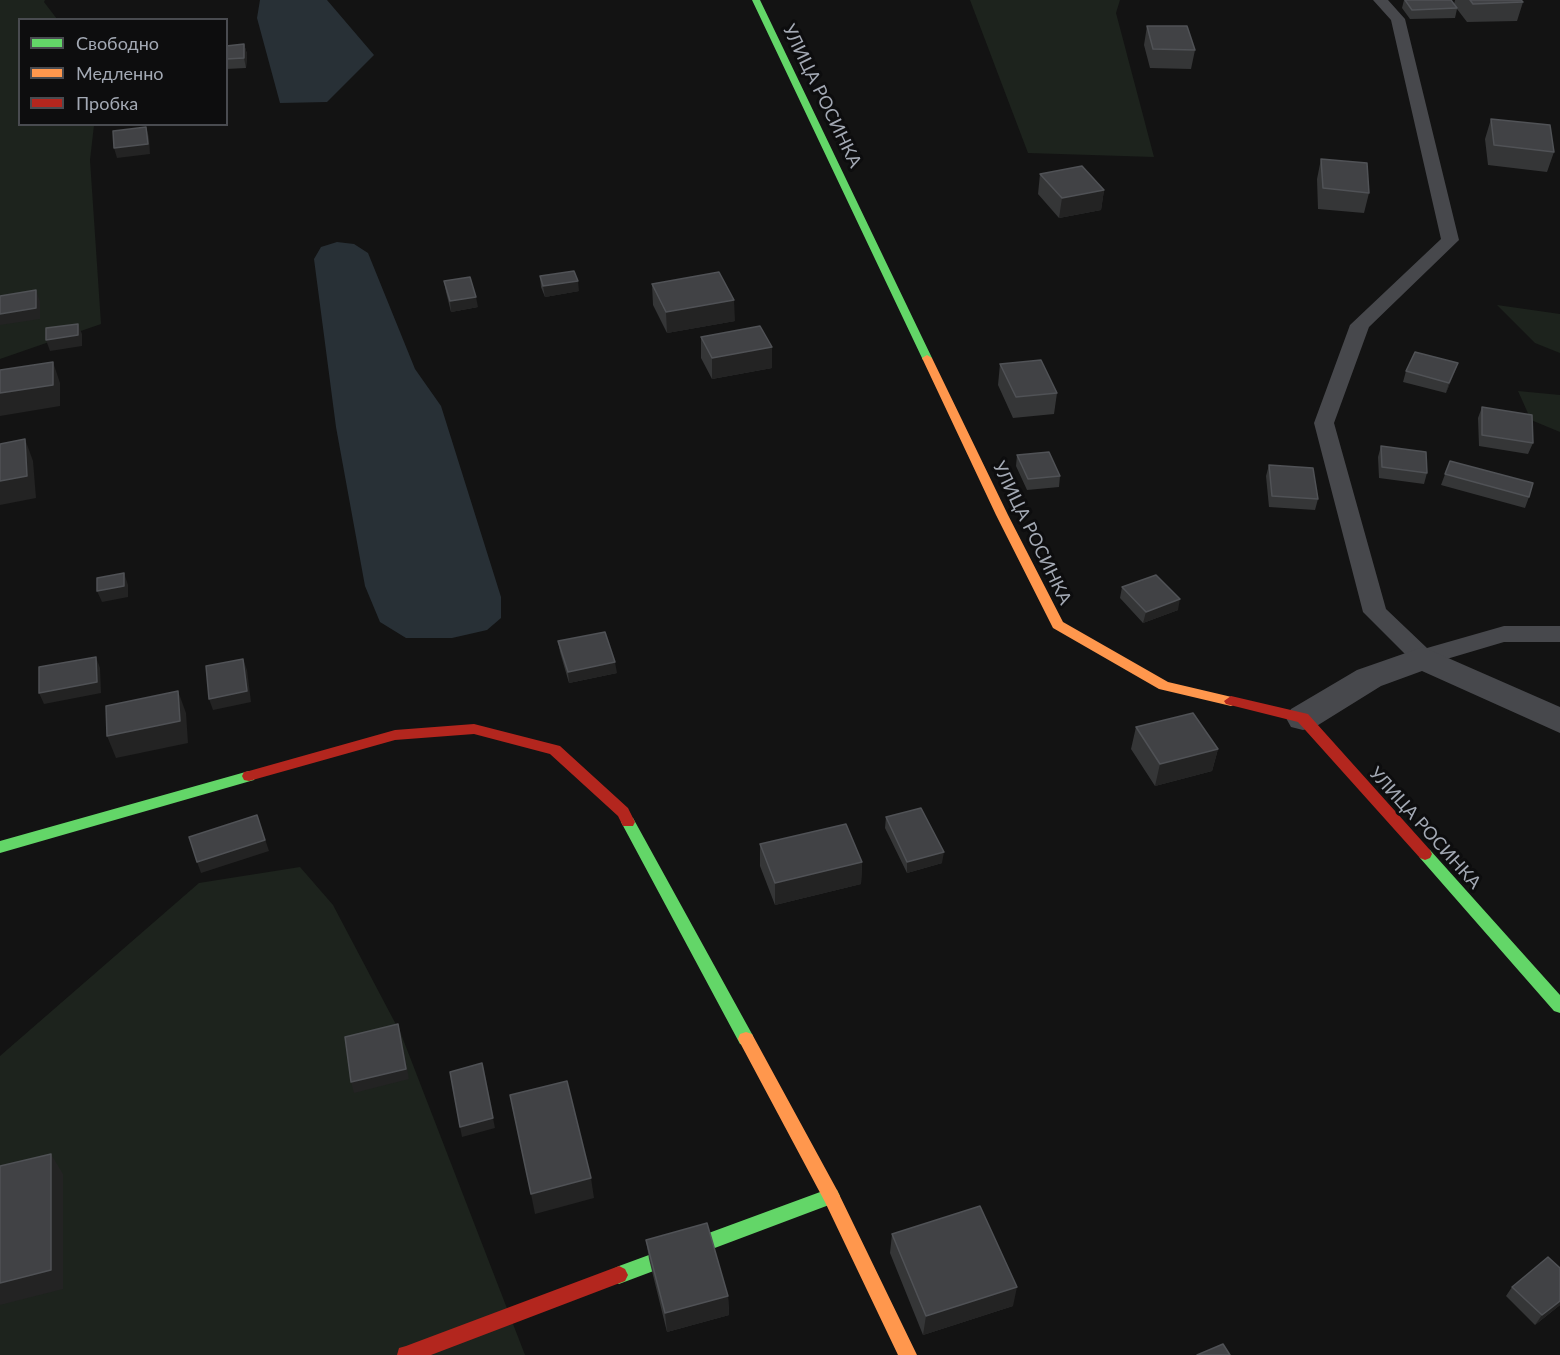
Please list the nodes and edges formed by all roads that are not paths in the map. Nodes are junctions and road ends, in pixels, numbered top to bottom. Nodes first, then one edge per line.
1 (756, 0) edge
2 (1380, 0) edge
3 (1560, 634) edge
4 (1423, 658) junction
5 (1303, 718) junction
6 (1560, 721) edge
7 (0, 847) edge
8 (1560, 1006) edge
9 (831, 1196) junction
10 (406, 1355) edge
11 (908, 1355) edge

1 - 5 street, УЛИЦА РОСИНКА
2 - 4 lane
3 - 4 lane
4 - 5 street
4 - 6 street
5 - 8 street, УЛИЦА РОСИНКА
7 - 9 street
9 - 10 street
9 - 11 street

